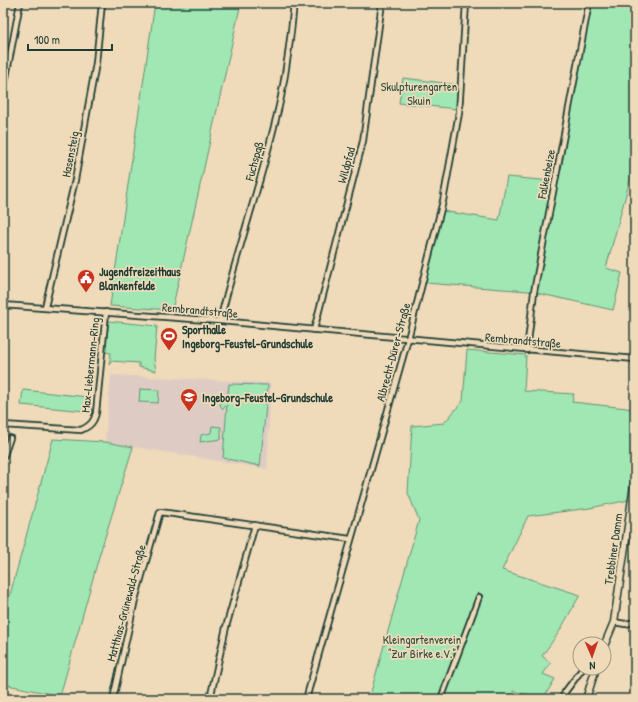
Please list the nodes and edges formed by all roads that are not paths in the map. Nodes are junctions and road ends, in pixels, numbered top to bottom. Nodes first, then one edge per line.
1 (20, 3) edge
2 (102, 3) edge
3 (294, 3) edge
4 (382, 3) edge
5 (466, 3) edge
6 (589, 3) edge
7 (3, 92) edge
8 (3, 305) edge
9 (45, 307) junction
10 (106, 312) junction
11 (220, 321) junction
12 (314, 330) junction
13 (408, 339) junction
14 (527, 350) junction
15 (635, 359) edge
16 (3, 425) edge
17 (10, 438) dead end
18 (3, 458) edge
19 (635, 478) edge
20 (255, 525) junction
21 (350, 539) junction
22 (478, 597) dead end
23 (614, 622) junction
24 (635, 622) edge
25 (608, 636) edge
26 (577, 676) edge
27 (593, 676) edge
28 (113, 699) edge
29 (210, 699) edge
30 (306, 699) edge
31 (442, 699) edge
32 (562, 699) edge
33 (586, 699) edge

1 - 7 street
2 - 9 street, Hasensteig
3 - 11 street, Fuchspaß
4 - 12 street, Wildpfad
5 - 13 street, Albrecht-Dürer-Straße
6 - 14 street, Falkenbeize
8 - 9 street, Rembrandtstraße
9 - 10 street, Rembrandtstraße
10 - 11 street, Rembrandtstraße
10 - 16 street, Max-Liebermann-Ring
11 - 12 street, Rembrandtstraße
12 - 13 street, Rembrandtstraße
13 - 14 street, Rembrandtstraße
13 - 21 street, Albrecht-Dürer-Straße
14 - 15 street, Rembrandtstraße
17 - 18 street
19 - 23 main road, Trebbiner Damm
20 - 21 street
20 - 28 street, Matthias-Grünewald-Straße
20 - 29 street
21 - 30 street, Albrecht-Dürer-Straße
22 - 31 street
23 - 24 street
23 - 25 main road, Trebbiner Damm
26 - 32 street
27 - 33 main road

